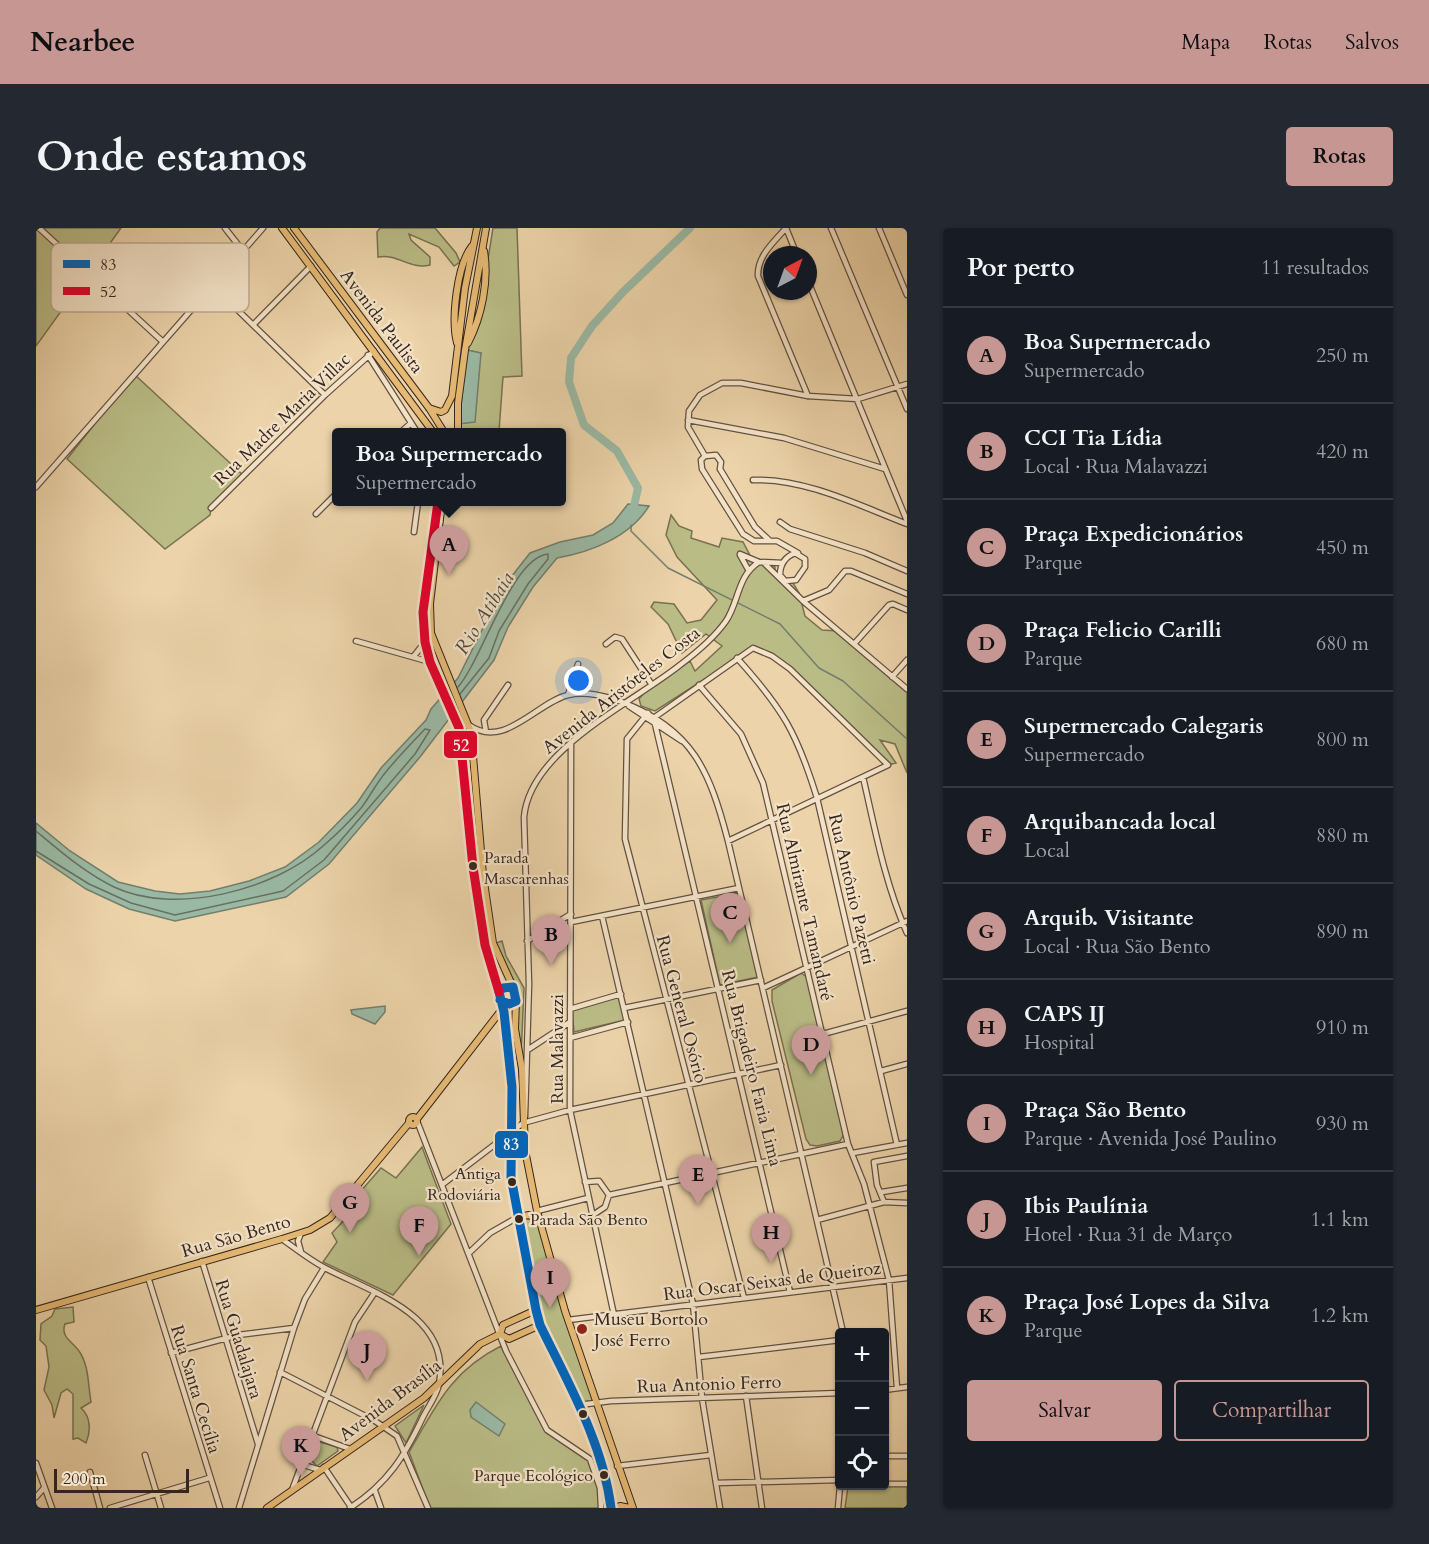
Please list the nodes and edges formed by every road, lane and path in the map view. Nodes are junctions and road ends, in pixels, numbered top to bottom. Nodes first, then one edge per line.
1 (39, 228) edge
2 (225, 228) edge
3 (263, 228) edge
4 (282, 228) edge
5 (294, 228) edge
6 (477, 228) edge
7 (486, 228) edge
8 (786, 228) edge
9 (831, 228) edge
10 (879, 228) edge
11 (55, 243) edge
12 (237, 243) edge
13 (249, 243) edge
14 (474, 243) junction
15 (483, 244) junction
16 (793, 246) edge
17 (310, 266) junction
18 (465, 288) junction
19 (475, 289) junction
20 (907, 295) edge
21 (816, 300) edge
22 (130, 312) edge
23 (188, 312) edge
24 (240, 312) edge
25 (253, 325) junction
26 (162, 341) junction
27 (462, 350) junction
28 (371, 353) junction
29 (907, 384) edge
30 (897, 387) junction
31 (325, 395) junction
32 (808, 396) junction
33 (858, 399) junction
34 (429, 408) junction
35 (907, 410) edge
36 (688, 420) junction
37 (411, 423) junction
38 (405, 428) edge
39 (414, 428) edge
40 (430, 428) edge
41 (442, 428) edge
42 (458, 428) edge
43 (705, 456) junction
44 (885, 468) junction
45 (720, 469) junction
46 (707, 473) junction
47 (724, 478) junction
48 (753, 480) dead end
49 (714, 485) junction
50 (36, 487) edge
51 (736, 497) junction
52 (332, 498) edge
53 (725, 505) junction
54 (417, 506) edge
55 (437, 506) edge
56 (441, 506) edge
57 (210, 508) dead end
58 (316, 514) dead end
59 (780, 522) dead end
60 (907, 523) edge
61 (755, 527) junction
62 (414, 532) dead end
63 (743, 534) junction
64 (769, 540) junction
65 (784, 546) junction
66 (798, 553) junction
67 (789, 556) junction
68 (762, 563) junction
69 (783, 563) junction
70 (749, 571) junction
71 (907, 571) edge
72 (782, 579) junction
73 (796, 580) junction
74 (796, 591) junction
75 (907, 594) edge
76 (803, 601) junction
77 (907, 610) edge
78 (356, 641) dead end
79 (425, 642) junction
80 (606, 644) dead end
81 (854, 644) junction
82 (414, 656) junction
83 (737, 658) junction
84 (907, 660) edge
85 (430, 662) junction
86 (578, 664) dead end
87 (892, 677) junction
88 (508, 685) dead end
89 (652, 685) junction
90 (699, 685) junction
91 (907, 689) edge
92 (568, 695) junction
93 (627, 704) junction
94 (649, 716) junction
95 (663, 722) junction
96 (468, 724) junction
97 (655, 724) junction
98 (663, 729) junction
99 (486, 732) junction
100 (670, 734) junction
101 (662, 741) junction
102 (683, 742) junction
103 (571, 743) junction
104 (863, 777) junction
105 (818, 798) junction
106 (772, 820) junction
107 (728, 841) junction
108 (739, 888) junction
109 (696, 897) junction
110 (642, 908) junction
111 (571, 914) junction
112 (602, 916) junction
113 (571, 922) junction
114 (905, 922) edge
115 (907, 933) edge
116 (527, 941) junction
117 (852, 947) junction
118 (807, 968) junction
119 (761, 980) junction
120 (513, 987) junction
121 (763, 988) junction
122 (718, 989) junction
123 (498, 992) junction
124 (621, 994) junction
125 (666, 999) junction
126 (516, 1001) junction
127 (506, 1006) junction
128 (624, 1008) junction
129 (570, 1009) junction
130 (907, 1011) edge
131 (570, 1022) junction
132 (628, 1022) junction
133 (867, 1022) junction
134 (823, 1034) junction
135 (570, 1038) junction
136 (529, 1049) junction
137 (907, 1064) edge
138 (781, 1065) junction
139 (881, 1071) junction
140 (738, 1074) junction
141 (688, 1086) junction
142 (645, 1096) junction
143 (570, 1110) junction
144 (414, 1121) junction
145 (523, 1123) junction
146 (510, 1132) junction
147 (907, 1143) edge
148 (848, 1144) junction
149 (897, 1145) junction
150 (801, 1153) junction
151 (853, 1153) junction
152 (907, 1156) edge
153 (761, 1161) junction
154 (711, 1173) junction
155 (585, 1182) junction
156 (442, 1184) junction
157 (664, 1184) junction
158 (907, 1188) edge
159 (882, 1192) junction
160 (609, 1195) junction
161 (588, 1198) junction
162 (884, 1202) junction
163 (907, 1203) edge
164 (870, 1207) junction
165 (537, 1211) junction
166 (592, 1215) junction
167 (518, 1218) junction
168 (817, 1220) junction
169 (539, 1221) junction
170 (301, 1233) junction
171 (282, 1239) junction
172 (301, 1252) junction
173 (470, 1252) junction
174 (202, 1261) junction
175 (324, 1268) junction
176 (148, 1277) junction
177 (907, 1278) edge
178 (889, 1280) junction
179 (832, 1287) junction
180 (790, 1292) junction
181 (375, 1293) junction
182 (744, 1298) junction
183 (693, 1304) junction
184 (36, 1310) edge
185 (536, 1310) junction
186 (614, 1315) junction
187 (568, 1320) junction
188 (540, 1325) junction
189 (294, 1328) junction
190 (842, 1328) edge
191 (500, 1334) junction
192 (226, 1338) junction
193 (835, 1341) edge
194 (171, 1353) junction
195 (699, 1357) junction
196 (439, 1364) junction
197 (455, 1370) junction
198 (280, 1372) junction
199 (438, 1386) junction
200 (907, 1387) edge
201 (897, 1388) junction
202 (889, 1389) edge
203 (835, 1393) edge
204 (326, 1395) junction
205 (746, 1396) junction
206 (702, 1398) junction
207 (595, 1401) junction
208 (579, 1405) junction
209 (375, 1421) junction
210 (251, 1425) junction
211 (263, 1426) junction
212 (384, 1426) junction
213 (374, 1433) junction
214 (311, 1435) junction
215 (258, 1444) junction
216 (350, 1449) junction
217 (406, 1452) junction
218 (145, 1455) dead end
219 (711, 1455) junction
220 (304, 1456) junction
221 (889, 1456) edge
222 (907, 1456) edge
223 (36, 1463) edge
224 (616, 1466) junction
225 (322, 1469) junction
226 (90, 1472) dead end
227 (209, 1478) junction
228 (835, 1480) edge
229 (757, 1481) junction
230 (716, 1483) junction
231 (889, 1484) edge
232 (907, 1484) edge
233 (44, 1488) junction
234 (292, 1490) junction
235 (840, 1490) edge
236 (375, 1491) junction
237 (157, 1493) junction
238 (36, 1497) edge
239 (52, 1508) edge
240 (100, 1508) edge
241 (110, 1508) edge
242 (161, 1508) edge
243 (220, 1508) edge
244 (239, 1508) edge
245 (267, 1508) edge
246 (351, 1508) edge
247 (381, 1508) edge
248 (428, 1508) edge
249 (601, 1508) edge
250 (612, 1508) edge
251 (631, 1508) edge
252 (720, 1508) edge
253 (762, 1508) edge
254 (838, 1508) edge

1 - 11 street
2 - 12 street
3 - 13 street
4 - 17 main road, Avenida Paulista
5 - 34 main road, Avenida Paulista
6 - 14 main road
7 - 15 main road
8 - 16 street
8 - 32 street
9 - 30 street
10 - 20 street
14 - 18 main road
14 - 27 main road
15 - 19 main road
15 - 27 main road
17 - 25 street
17 - 28 main road, Avenida Paulista
18 - 19 main road
18 - 27 main road
19 - 27 main road
21 - 33 street
22 - 26 street
23 - 26 street
24 - 25 street
25 - 31 street
26 - 50 street
27 - 34 main road
27 - 42 main road
28 - 31 street, Rua Madre Maria Villac
28 - 37 street
28 - 40 main road, Avenida Paulista
29 - 30 street
30 - 33 street
30 - 35 street
31 - 57 street, Rua Madre Maria Villac
32 - 33 street
32 - 36 street
33 - 44 street
34 - 41 main road, Avenida Paulista
36 - 43 street
36 - 44 street
37 - 38 street
37 - 39 street
43 - 45 street
43 - 46 street
44 - 60 street
45 - 46 street
45 - 47 street
46 - 49 street
47 - 49 street
47 - 51 street
48 - 60 street
49 - 53 street
51 - 53 street
51 - 61 street
52 - 58 street
53 - 63 street
54 - 62 street
55 - 79 main road
56 - 96 main road
59 - 71 street
61 - 63 street
61 - 64 street
63 - 64 street
64 - 65 street
65 - 66 street
65 - 67 street
66 - 67 street
66 - 73 street
67 - 69 street
68 - 69 street
68 - 70 street
68 - 70 street
68 - 72 street
69 - 72 street
70 - 89 street, Avenida Aristóteles Costa
72 - 73 street
72 - 74 street
73 - 74 street
74 - 76 street
75 - 76 street
76 - 81 street
77 - 81 street
78 - 82 street
79 - 82 street
79 - 85 main road
80 - 89 street
81 - 87 street
82 - 85 street
83 - 90 street, Rua General Osório
83 - 104 street, Rua General Osório
83 - 105 street, Rua Antônio Pazetti
84 - 87 street
85 - 123 main road
86 - 92 street
87 - 91 street
88 - 99 street
89 - 93 street, Avenida Aristóteles Costa
90 - 94 street, Rua General Osório
90 - 106 street, Rua Almirante Tamandaré
92 - 93 street
92 - 99 street
93 - 94 street
93 - 103 street, Avenida Aristóteles Costa
94 - 95 street
94 - 97 street
94 - 110 street, Rua General Osório
95 - 98 street, Rua Brigadeiro Faria Lima
95 - 102 street
96 - 99 street
96 - 120 main road
97 - 98 street
97 - 101 street, Rua Brigadeiro Faria Lima
98 - 100 street
98 - 101 street, Rua Brigadeiro Faria Lima
100 - 101 street
100 - 102 street
101 - 109 street, Rua Brigadeiro Faria Lima
102 - 107 street
103 - 111 street, Rua Malavazzi
103 - 116 street, Avenida Aristóteles Costa
104 - 105 street
104 - 114 street
105 - 106 street
105 - 117 street, Rua Antônio Pazetti
106 - 107 street
106 - 118 street, Rua Almirante Tamandaré
107 - 108 street
108 - 109 street
108 - 119 street
109 - 110 street
109 - 122 street, Rua Brigadeiro Faria Lima
110 - 112 street
110 - 125 street, Rua General Osório
111 - 113 street, Rua Malavazzi
111 - 116 street
112 - 113 street
112 - 124 street
113 - 129 street, Rua Malavazzi
114 - 115 street
114 - 117 street
116 - 136 street, Avenida Aristóteles Costa
117 - 118 street
117 - 133 street, Rua Antônio Pazetti
118 - 121 street
118 - 134 street, Rua Almirante Tamandaré
119 - 121 street
119 - 122 street
120 - 123 main road
120 - 126 main road
121 - 138 street
122 - 125 street
122 - 140 street, Rua Brigadeiro Faria Lima
123 - 127 main road
124 - 128 street
124 - 129 street
125 - 128 street
125 - 141 street, Rua General Osório
126 - 127 main road
126 - 145 main road
127 - 144 main road, Rua São Bento
127 - 146 main road
128 - 132 street
129 - 131 street, Rua Malavazzi
130 - 133 street
131 - 135 street, Rua Malavazzi
131 - 136 street
132 - 135 street
132 - 142 street
133 - 134 street
133 - 139 street, Rua Antônio Pazetti
134 - 148 street, Rua Almirante Tamandaré
135 - 143 street, Rua Malavazzi
136 - 145 street, Avenida Aristóteles Costa
137 - 139 street
138 - 140 street
138 - 150 street
139 - 149 street, Rua Antônio Pazetti
140 - 141 street
140 - 153 street, Rua Brigadeiro Faria Lima
141 - 142 street
141 - 154 street, Rua General Osório
142 - 143 street
142 - 157 street
143 - 145 street
143 - 155 street, Rua Malavazzi
144 - 156 street
144 - 170 main road, Rua São Bento
145 - 146 street
145 - 165 main road
146 - 156 street
146 - 167 main road
147 - 149 street
148 - 150 street
148 - 151 street, Rua Almirante Tamandaré
149 - 151 street
150 - 153 street
150 - 168 street
151 - 164 street, Rua Almirante Tamandaré
152 - 159 street
153 - 154 street
153 - 180 street, Rua Brigadeiro Faria Lima
154 - 157 street
154 - 182 street, Rua General Osório
155 - 160 street
155 - 161 street, Rua Malavazzi
156 - 173 street
157 - 160 street
157 - 183 street
158 - 159 street
159 - 162 street
160 - 166 street
161 - 165 street
161 - 166 street, Rua Malavazzi
162 - 163 street
162 - 164 street
164 - 168 street
164 - 178 street, Rua Almirante Tamandaré
165 - 169 main road
166 - 186 street, Rua Malavazzi
167 - 169 main road
167 - 173 street
167 - 185 main road
168 - 179 street
169 - 187 main road
170 - 171 main road, Rua São Bento
170 - 172 street
171 - 172 street
171 - 174 main road, Rua São Bento
172 - 175 street
173 - 191 street
174 - 176 main road, Rua São Bento
174 - 192 street, Rua Guadalajara
175 - 181 street
175 - 189 street
176 - 184 main road, Rua São Bento
176 - 194 street, Rua Santa Cecília
177 - 178 street, Rua Oscar Seixas de Queiroz
178 - 179 street, Rua Oscar Seixas de Queiroz
178 - 201 street, Rua Almirante Tamandaré
179 - 180 street, Rua Oscar Seixas de Queiroz
179 - 190 street
180 - 182 street, Rua Oscar Seixas de Queiroz
181 - 196 street
181 - 204 street
182 - 183 street, Rua Oscar Seixas de Queiroz
183 - 186 street, Rua Oscar Seixas de Queiroz
183 - 195 street
185 - 188 main road
185 - 191 main road, Avenida Brasília
186 - 187 street, Rua Oscar Seixas de Queiroz
187 - 207 main road
188 - 191 main road, Avenida Brasília
188 - 208 main road
189 - 192 street
189 - 198 street
191 - 197 main road, Avenida Brasília
191 - 249 street
192 - 194 street
192 - 210 street, Rua Guadalajara
193 - 195 street
194 - 227 street, Rua Santa Cecília
195 - 206 street
196 - 197 street
196 - 199 street
197 - 199 main road, Avenida Brasília
198 - 204 street
198 - 211 street
199 - 212 main road, Avenida Brasília
199 - 217 street
200 - 201 street
201 - 202 street
203 - 205 street, Rua Antonio Ferro
204 - 209 street
204 - 214 street
205 - 206 street, Rua Antonio Ferro
205 - 229 street
206 - 207 street, Rua Antonio Ferro
206 - 219 street
207 - 208 street, Rua Antonio Ferro
207 - 224 main road
208 - 250 main road
209 - 212 street
209 - 213 main road
210 - 211 street, Rua Guadalajara
210 - 215 street, Rua Guadalajara
211 - 215 street
212 - 213 main road, Avenida Brasília
212 - 217 street
213 - 216 main road, Avenida Brasília
214 - 216 street
214 - 220 street
215 - 244 street
216 - 225 main road, Avenida Brasília
217 - 236 street
217 - 248 street
218 - 237 street
219 - 224 street
219 - 230 street
220 - 225 street
220 - 234 street
221 - 222 street
223 - 233 street
224 - 251 main road
225 - 234 main road, Avenida Brasília
225 - 246 street
226 - 240 street
227 - 237 street
227 - 243 street, Rua Santa Cecília
228 - 229 street
229 - 230 street
229 - 253 street
230 - 252 street
231 - 232 street
233 - 238 street
233 - 239 street
234 - 245 main road, Avenida Brasília
235 - 254 street
236 - 246 street
236 - 247 street
237 - 241 street
237 - 242 street
250 - 251 main road

